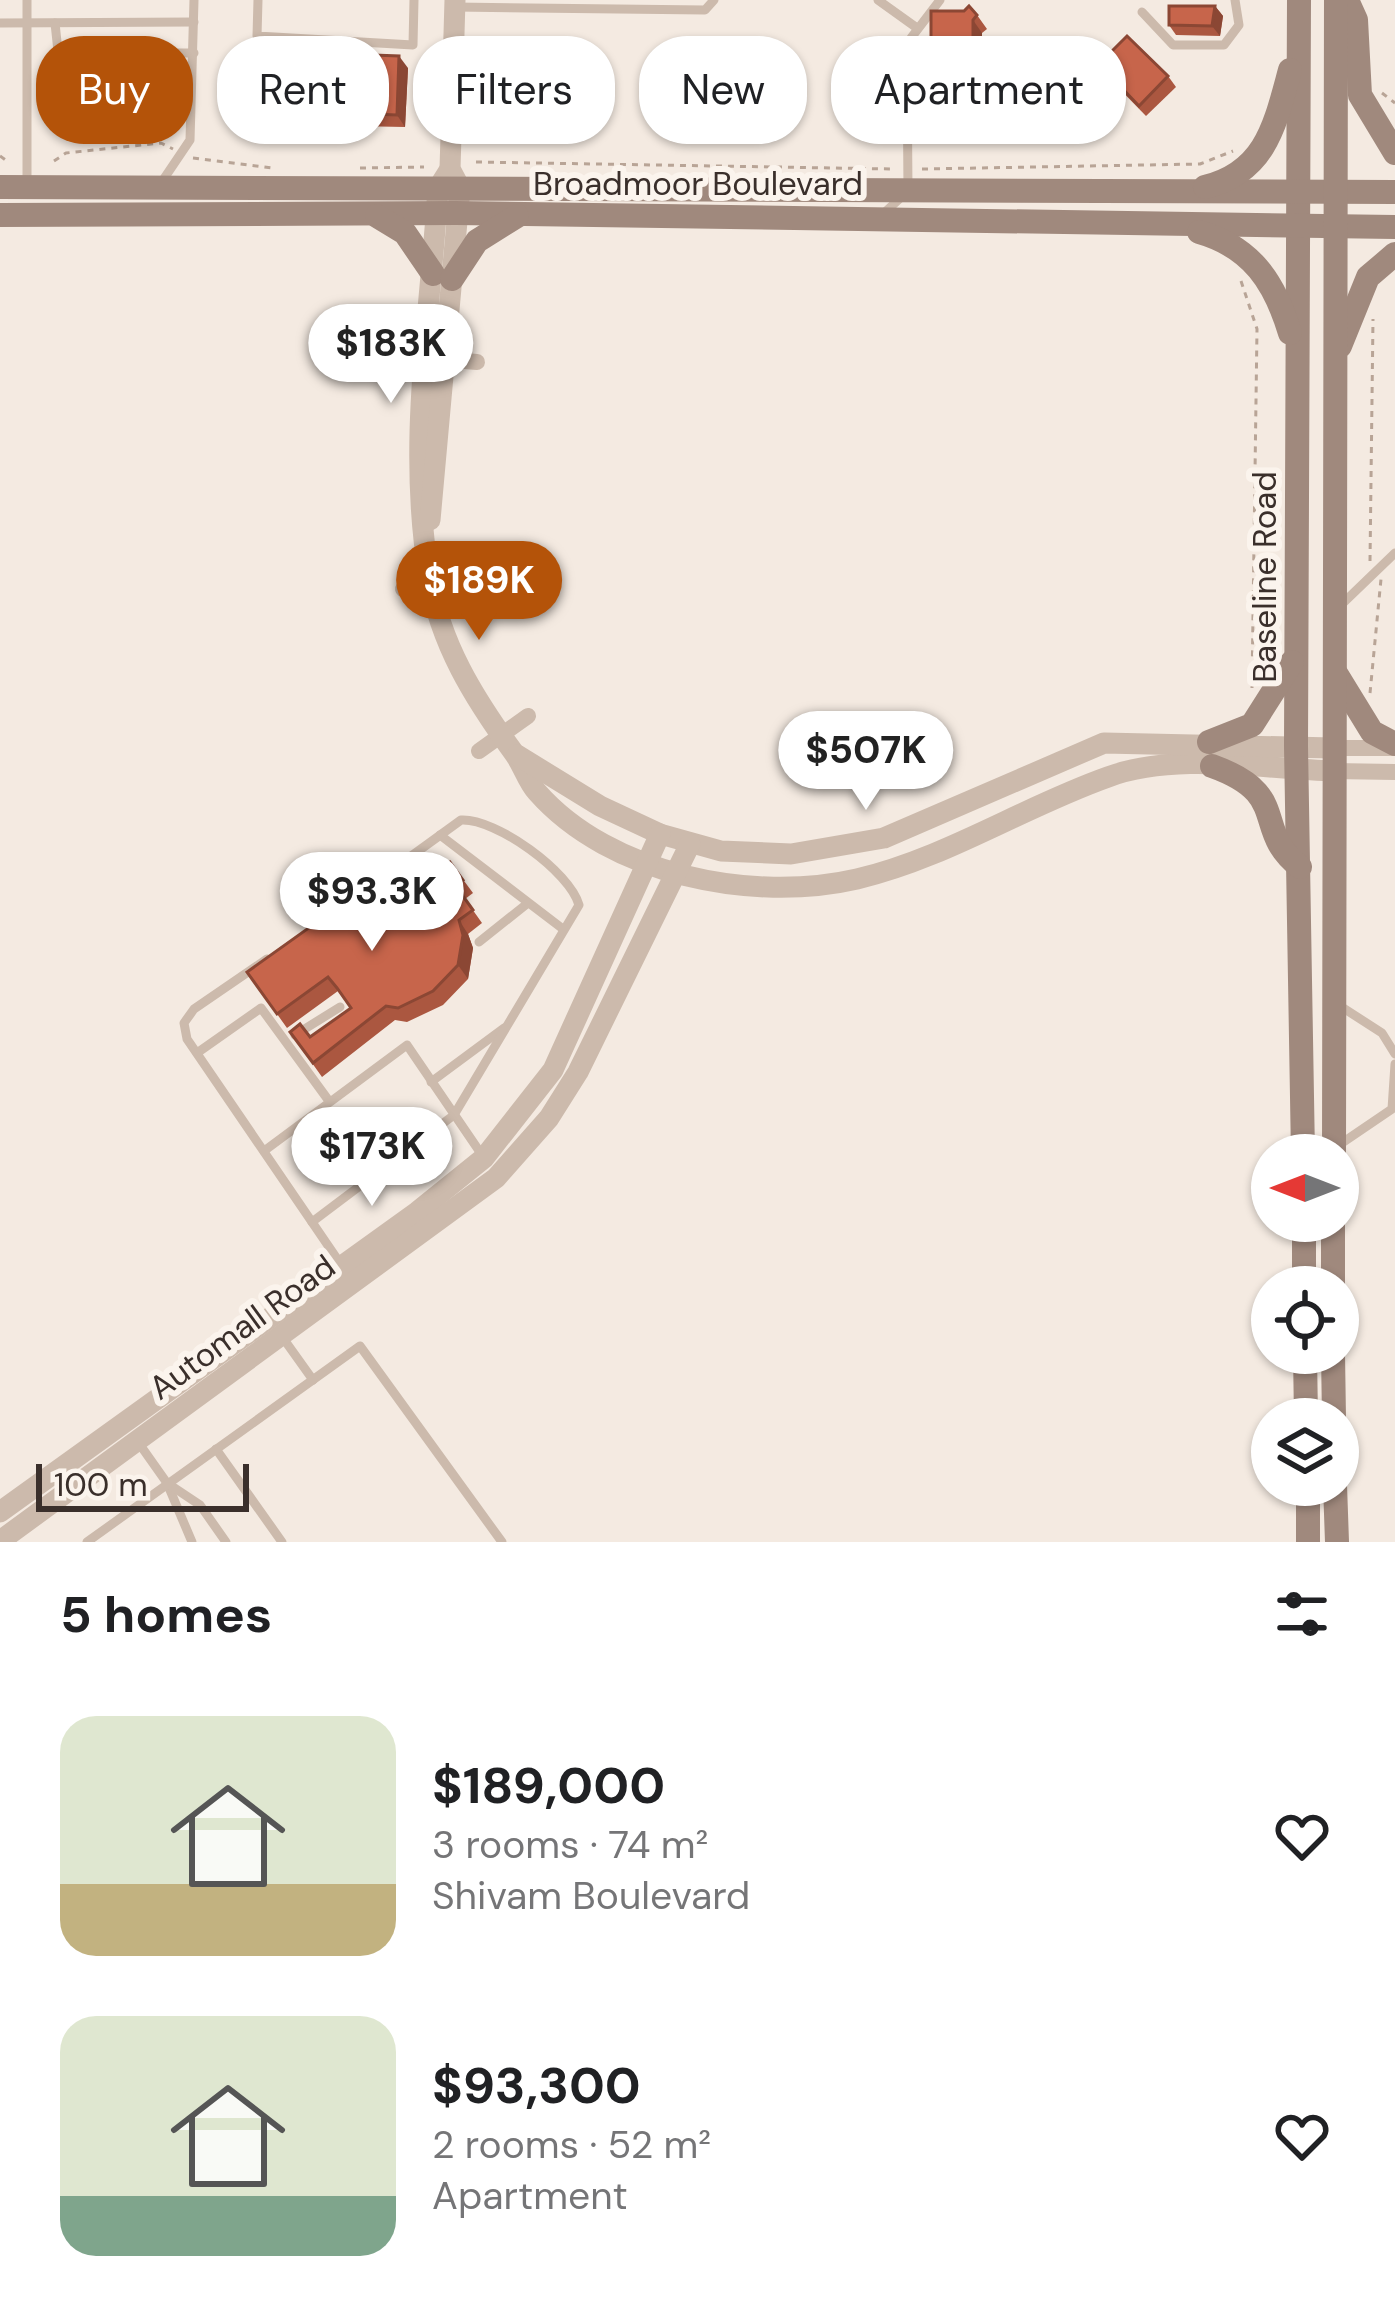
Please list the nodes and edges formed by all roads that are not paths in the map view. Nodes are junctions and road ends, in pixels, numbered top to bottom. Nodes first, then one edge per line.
1 (27, 0) edge
2 (194, 0) edge
3 (258, 0) edge
4 (414, 0) edge
5 (715, 0) edge
6 (878, 0) edge
7 (940, 0) edge
8 (1234, 0) edge
9 (1299, 0) edge
10 (1336, 0) edge
11 (1347, 0) edge
12 (455, 4) edge
13 (614, 4) edge
14 (1142, 13) dead end
15 (194, 22) junction
16 (0, 23) edge
17 (26, 23) junction
18 (55, 23) junction
19 (917, 28) junction
20 (1299, 32) junction
21 (56, 36) edge
22 (194, 53) joint
23 (1395, 153) edge
24 (0, 187) edge
25 (27, 187) junction
26 (158, 187) junction
27 (444, 190) junction
28 (908, 190) junction
29 (1185, 192) junction
30 (1395, 192) edge
31 (1335, 193) junction
32 (1298, 209) junction
33 (0, 214) edge
34 (375, 214) junction
35 (27, 215) junction
36 (519, 215) junction
37 (878, 217) junction
38 (1098, 222) junction
39 (1167, 224) junction
40 (1334, 227) junction
41 (1395, 227) edge
42 (1395, 254) edge
43 (442, 276) junction
44 (1298, 356) junction
45 (424, 358) junction
46 (477, 362) dead end
47 (1333, 365) junction
48 (1395, 553) edge
49 (472, 578) dead end
50 (431, 584) junction
51 (403, 589) dead end
52 (1333, 613) junction
53 (1298, 649) junction
54 (1333, 667) junction
55 (528, 716) dead end
56 (499, 734) junction
57 (1395, 746) edge
58 (479, 751) dead end
59 (1211, 754) junction
60 (516, 755) junction
61 (1297, 758) junction
62 (1333, 759) junction
63 (1395, 772) edge
64 (927, 818) junction
65 (660, 834) junction
66 (440, 835) junction
67 (690, 844) junction
68 (939, 851) junction
69 (646, 862) junction
70 (1300, 867) junction
71 (676, 873) junction
72 (528, 903) junction
73 (312, 927) edge
74 (563, 929) junction
75 (479, 942) dead end
76 (273, 954) edge
77 (1334, 1002) junction
78 (340, 1007) edge
79 (508, 1025) junction
80 (285, 1041) junction
81 (197, 1053) junction
82 (1395, 1054) edge
83 (1395, 1064) edge
84 (431, 1082) junction
85 (329, 1101) junction
86 (454, 1114) junction
87 (1303, 1134) edge
88 (1334, 1134) edge
89 (1358, 1134) edge
90 (264, 1151) junction
91 (484, 1158) junction
92 (312, 1222) junction
93 (342, 1266) junction
94 (356, 1285) junction
95 (283, 1338) junction
96 (313, 1380) junction
97 (138, 1442) junction
98 (216, 1449) junction
99 (167, 1483) junction
100 (1308, 1506) edge
101 (1336, 1506) edge
102 (0, 1511) edge
103 (0, 1541) edge
104 (190, 1541) edge
105 (87, 1542) edge
106 (226, 1542) edge
107 (282, 1542) edge
108 (502, 1542) edge
109 (1309, 1542) edge
110 (1337, 1542) edge

1 - 17 lane
2 - 15 lane
3 - 4 lane
5 - 13 lane
6 - 19 lane
7 - 19 lane
8 - 14 lane
9 - 20 main road, Baseline Road
10 - 31 main road, Baseline Road
11 - 23 main road
12 - 13 lane
12 - 27 street
15 - 18 lane
15 - 22 lane
16 - 17 lane
17 - 18 lane
17 - 25 lane
18 - 21 lane
19 - 28 lane
20 - 29 main road
20 - 32 main road, Baseline Road
22 - 26 lane
24 - 25 main road, Broadmoor Boulevard
25 - 26 main road, Broadmoor Boulevard
25 - 35 lane
26 - 27 main road, Broadmoor Boulevard
27 - 28 main road, Broadmoor Boulevard
27 - 34 main road, Broadmoor Boulevard
27 - 36 main road, Broadmoor Boulevard
27 - 43 street
28 - 29 main road, Broadmoor Boulevard
28 - 37 lane
29 - 32 main road, Broadmoor Boulevard
30 - 31 main road, Broadmoor Boulevard
31 - 32 main road, Broadmoor Boulevard
31 - 40 main road, Baseline Road
32 - 38 main road
32 - 39 main road, Broadmoor Boulevard
32 - 40 main road, Broadmoor Boulevard
32 - 44 main road, Baseline Road
33 - 35 main road, Broadmoor Boulevard
34 - 35 main road, Broadmoor Boulevard
34 - 43 main road
36 - 37 main road, Broadmoor Boulevard
36 - 43 main road
37 - 38 main road, Broadmoor Boulevard
38 - 39 main road, Broadmoor Boulevard
39 - 44 main road
40 - 41 main road, Broadmoor Boulevard
40 - 47 main road, Baseline Road
42 - 47 main road
43 - 45 street
44 - 53 main road, Baseline Road
45 - 46 street
45 - 50 street
47 - 52 main road, Baseline Road
48 - 52 lane
49 - 50 street
50 - 51 street
50 - 56 street
52 - 54 main road, Baseline Road
53 - 59 main road
53 - 61 main road, Baseline Road
54 - 57 main road
54 - 62 main road, Baseline Road
55 - 56 street
56 - 58 street
56 - 60 street
57 - 62 street
59 - 61 street
59 - 64 street
59 - 68 street
59 - 70 main road
60 - 65 street
60 - 69 street
61 - 62 street
61 - 70 main road, Baseline Road
62 - 63 street
62 - 77 main road, Baseline Road
64 - 67 street
64 - 68 street
65 - 67 street
65 - 69 street, Automall Road
66 - 72 lane
66 - 73 lane
66 - 74 lane
67 - 71 street, Automall Road
68 - 71 street
69 - 71 street
69 - 91 street, Automall Road
70 - 87 main road, Baseline Road
71 - 94 street, Automall Road
72 - 74 lane
72 - 75 lane
74 - 79 lane
76 - 81 lane
77 - 82 lane
77 - 88 main road, Baseline Road
78 - 80 lane
79 - 84 lane
79 - 86 lane
80 - 81 lane
80 - 85 lane
81 - 90 lane
83 - 89 lane
84 - 85 lane
84 - 86 lane
85 - 90 lane
86 - 91 lane
86 - 92 lane
90 - 92 lane
91 - 93 street, Automall Road
92 - 93 lane
93 - 94 lane
93 - 102 street, Automall Road
94 - 95 street, Automall Road
95 - 96 lane
95 - 97 street, Automall Road
96 - 98 lane
96 - 108 lane
97 - 99 lane
97 - 103 street, Automall Road
98 - 99 lane
98 - 107 lane
99 - 104 lane
99 - 105 lane
99 - 106 lane
100 - 109 main road
101 - 110 main road

